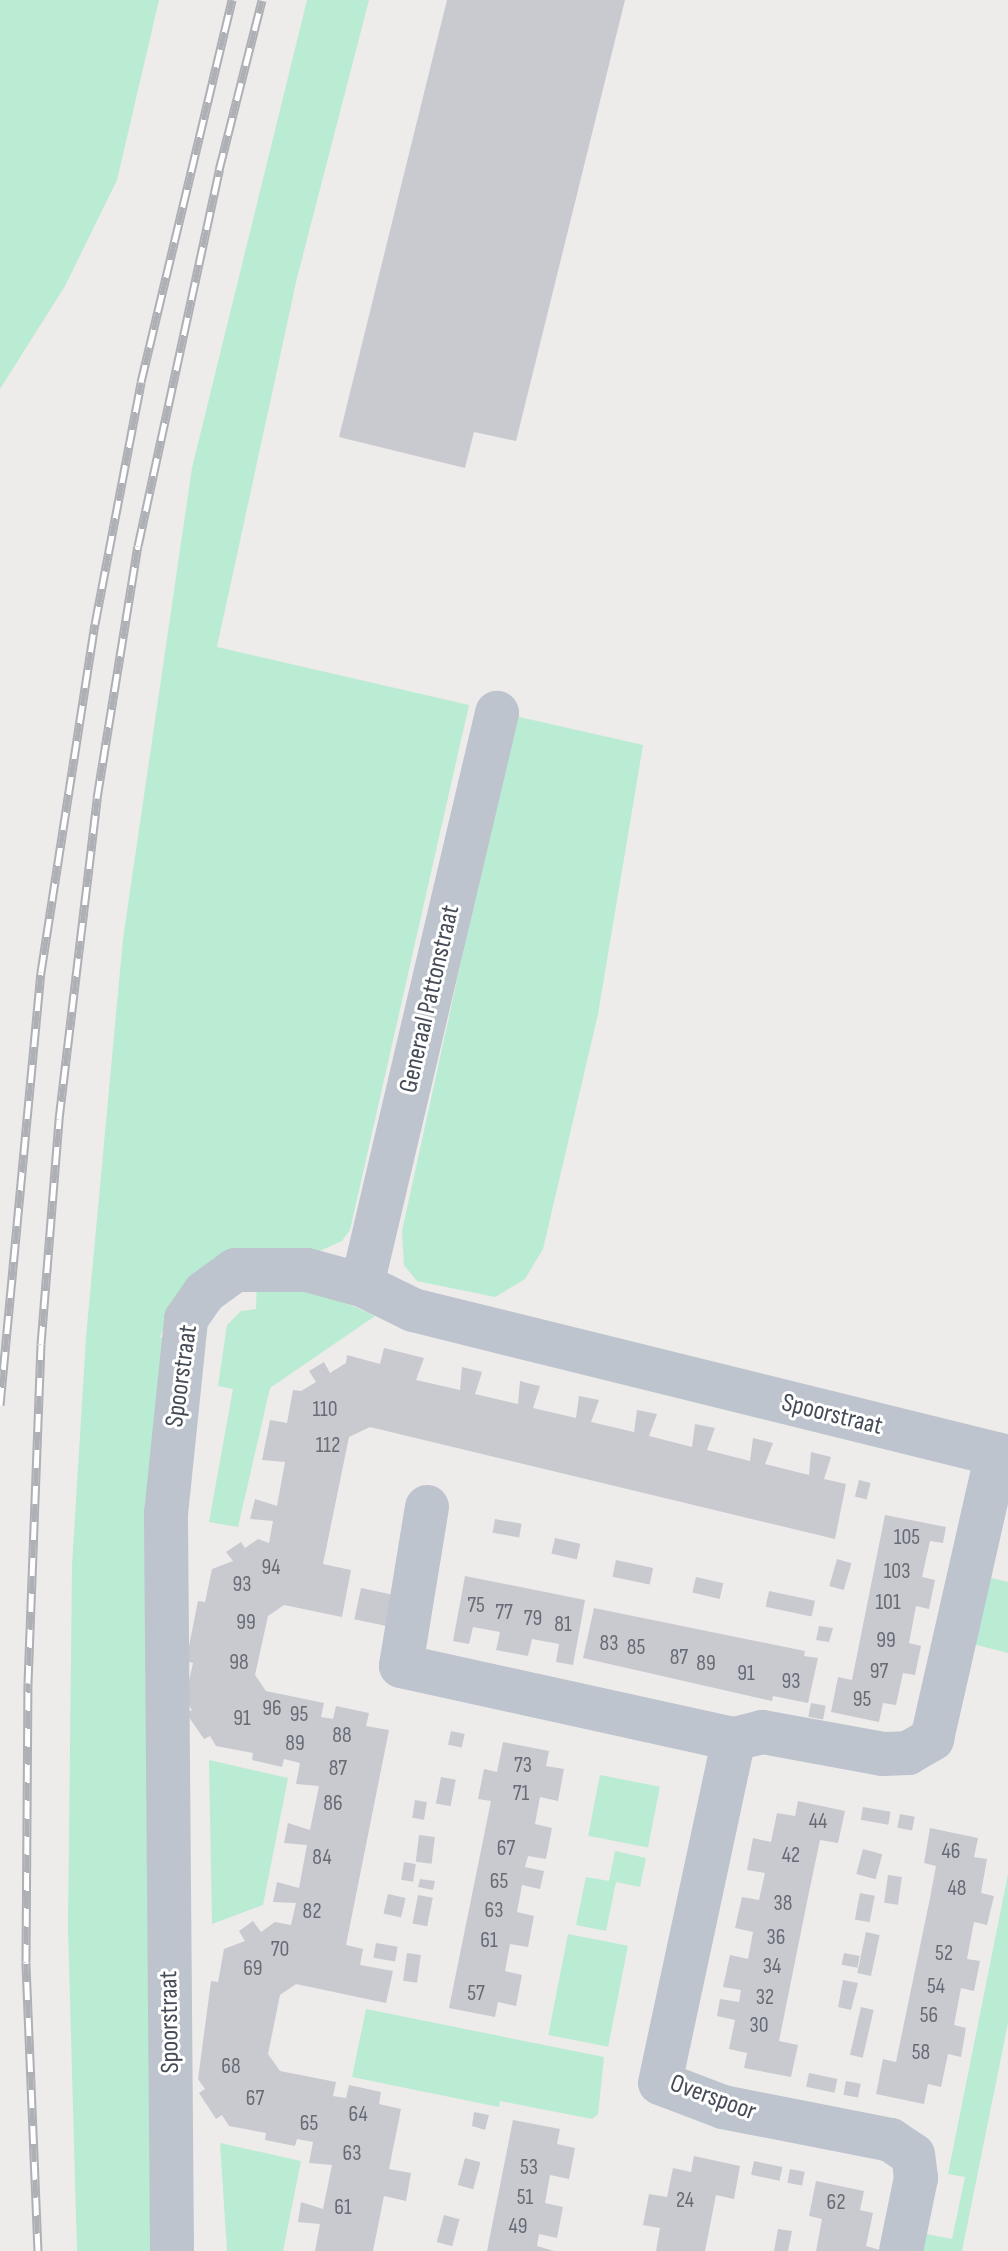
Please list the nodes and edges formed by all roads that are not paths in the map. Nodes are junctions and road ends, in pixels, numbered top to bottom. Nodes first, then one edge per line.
1 (497, 713) dead end
2 (362, 1285) junction
3 (1003, 1456) edge
4 (427, 1507) dead end
5 (734, 1739) junction
6 (172, 2251) edge
7 (901, 2251) edge

1 - 2 street, Generaal Pattonstraat
2 - 3 street, Spoorstraat
2 - 6 street, Spoorstraat
3 - 5 street
4 - 5 street
5 - 7 street, Overspoor

